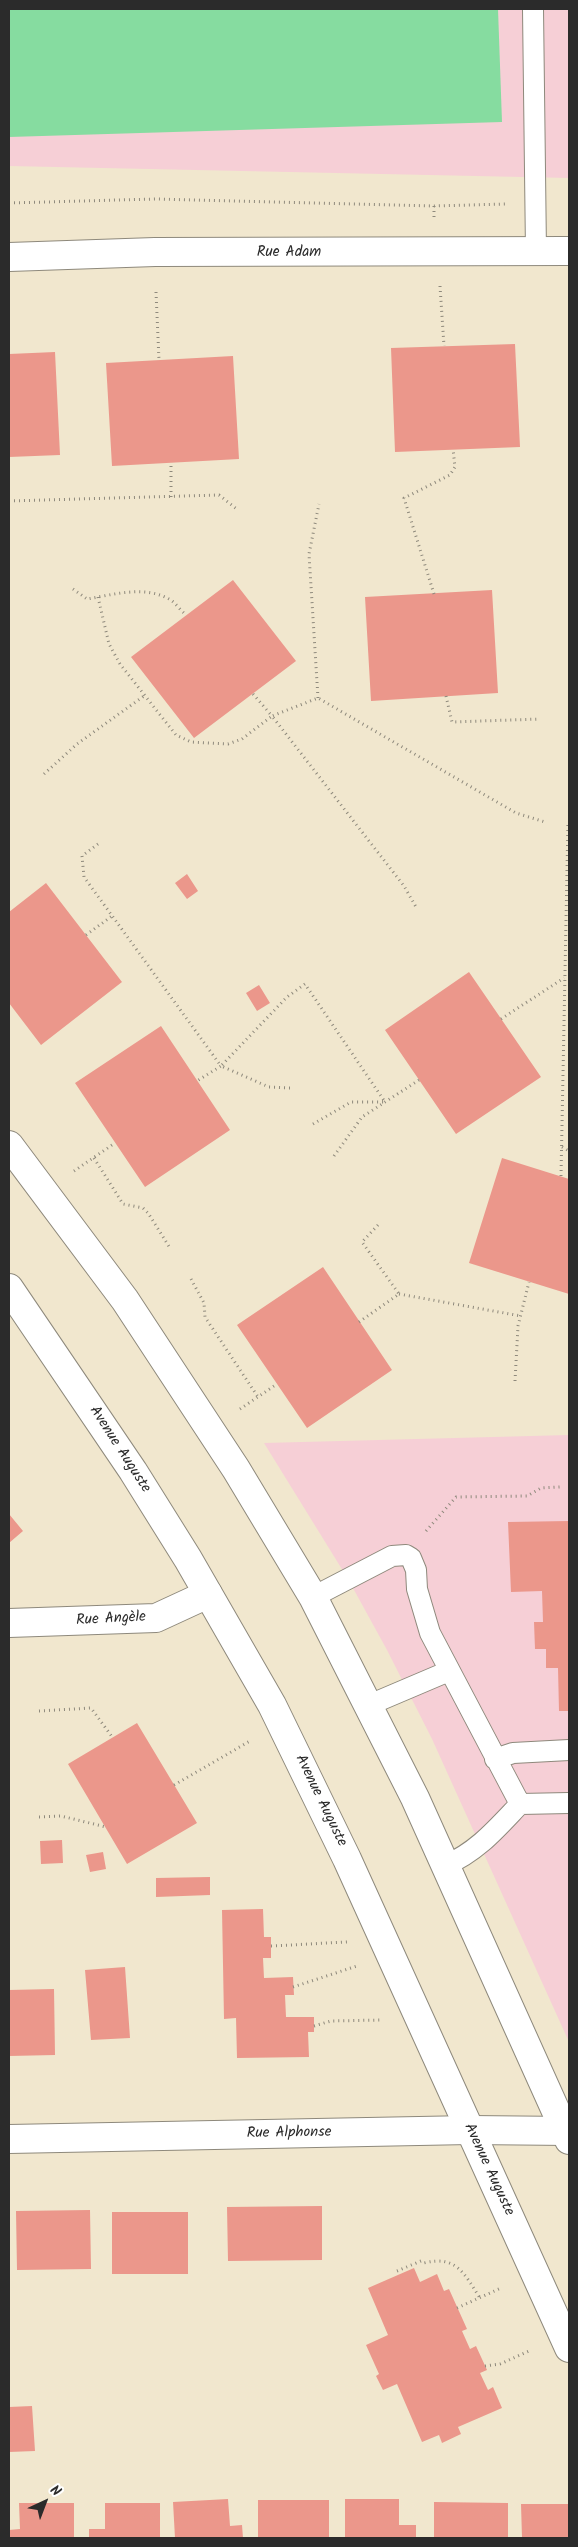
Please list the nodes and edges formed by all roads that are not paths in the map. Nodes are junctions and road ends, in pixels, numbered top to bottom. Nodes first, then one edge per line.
1 (533, 9) edge
2 (569, 251) edge
3 (536, 252) junction
4 (9, 257) edge
5 (9, 1145) edge
6 (9, 1288) edge
7 (208, 1594) junction
8 (313, 1597) junction
9 (9, 1623) edge
10 (449, 1670) junction
11 (369, 1705) junction
12 (569, 1750) edge
13 (496, 1759) junction
14 (569, 1803) edge
15 (520, 1804) junction
16 (446, 1865) junction
17 (470, 2130) junction
18 (568, 2134) edge
19 (9, 2140) edge
20 (569, 2348) edge

1 - 3 lane
2 - 3 main road, Rue Adam
3 - 4 main road, Rue Adam
5 - 8 main road
6 - 7 main road, Avenue Auguste
7 - 9 main road, Rue Angèle
7 - 17 main road, Avenue Auguste
8 - 10 lane
8 - 11 main road
10 - 11 lane
10 - 13 lane
11 - 16 main road
12 - 13 lane
13 - 15 lane
14 - 15 lane
15 - 16 lane
16 - 18 main road
17 - 18 main road, Rue Alphonse
17 - 19 main road, Rue Alphonse
17 - 20 main road, Avenue Auguste

